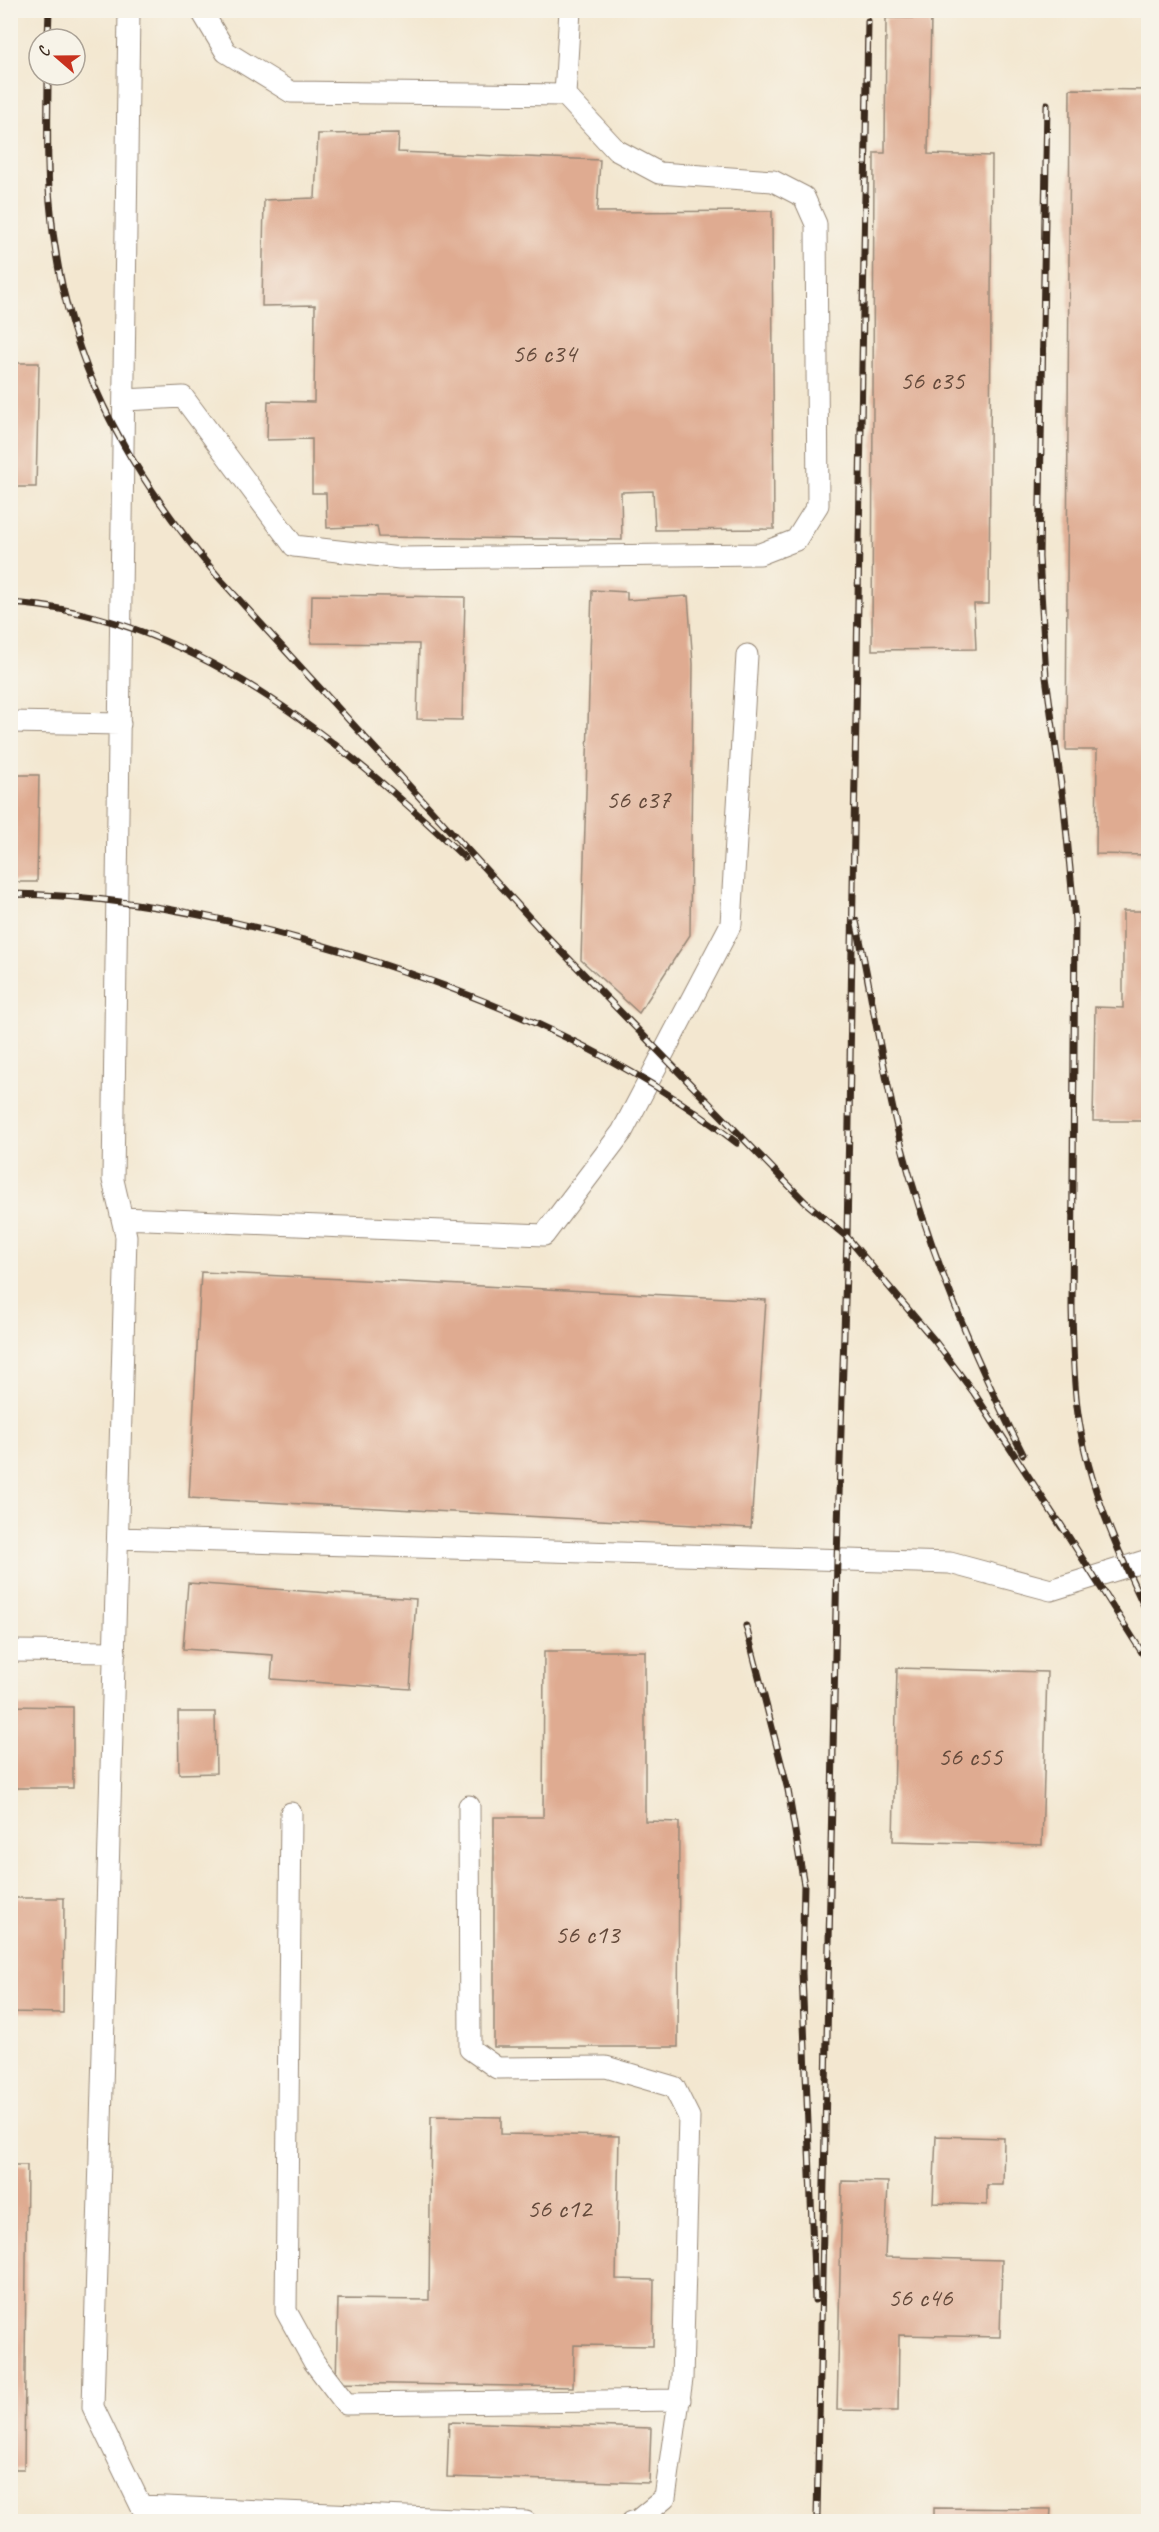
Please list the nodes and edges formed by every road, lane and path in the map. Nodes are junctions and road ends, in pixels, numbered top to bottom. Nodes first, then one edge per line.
1 (129, 10) edge
2 (201, 10) edge
3 (570, 10) edge
4 (565, 95) junction
5 (124, 400) junction
6 (747, 655) dead end
7 (10, 722) edge
8 (120, 724) junction
9 (122, 1218) junction
10 (118, 1538) junction
11 (1149, 1560) edge
12 (10, 1652) edge
13 (115, 1652) junction
14 (469, 1806) dead end
15 (291, 1813) dead end
16 (680, 2400) junction
17 (526, 2522) edge
18 (632, 2522) edge

1 - 5 lane
2 - 4 lane
3 - 4 lane
4 - 5 lane
5 - 8 lane
6 - 9 lane
7 - 8 lane
8 - 9 lane
9 - 10 lane
10 - 11 lane
10 - 13 lane
12 - 13 lane
13 - 17 lane
14 - 16 lane
15 - 16 lane
16 - 18 lane

